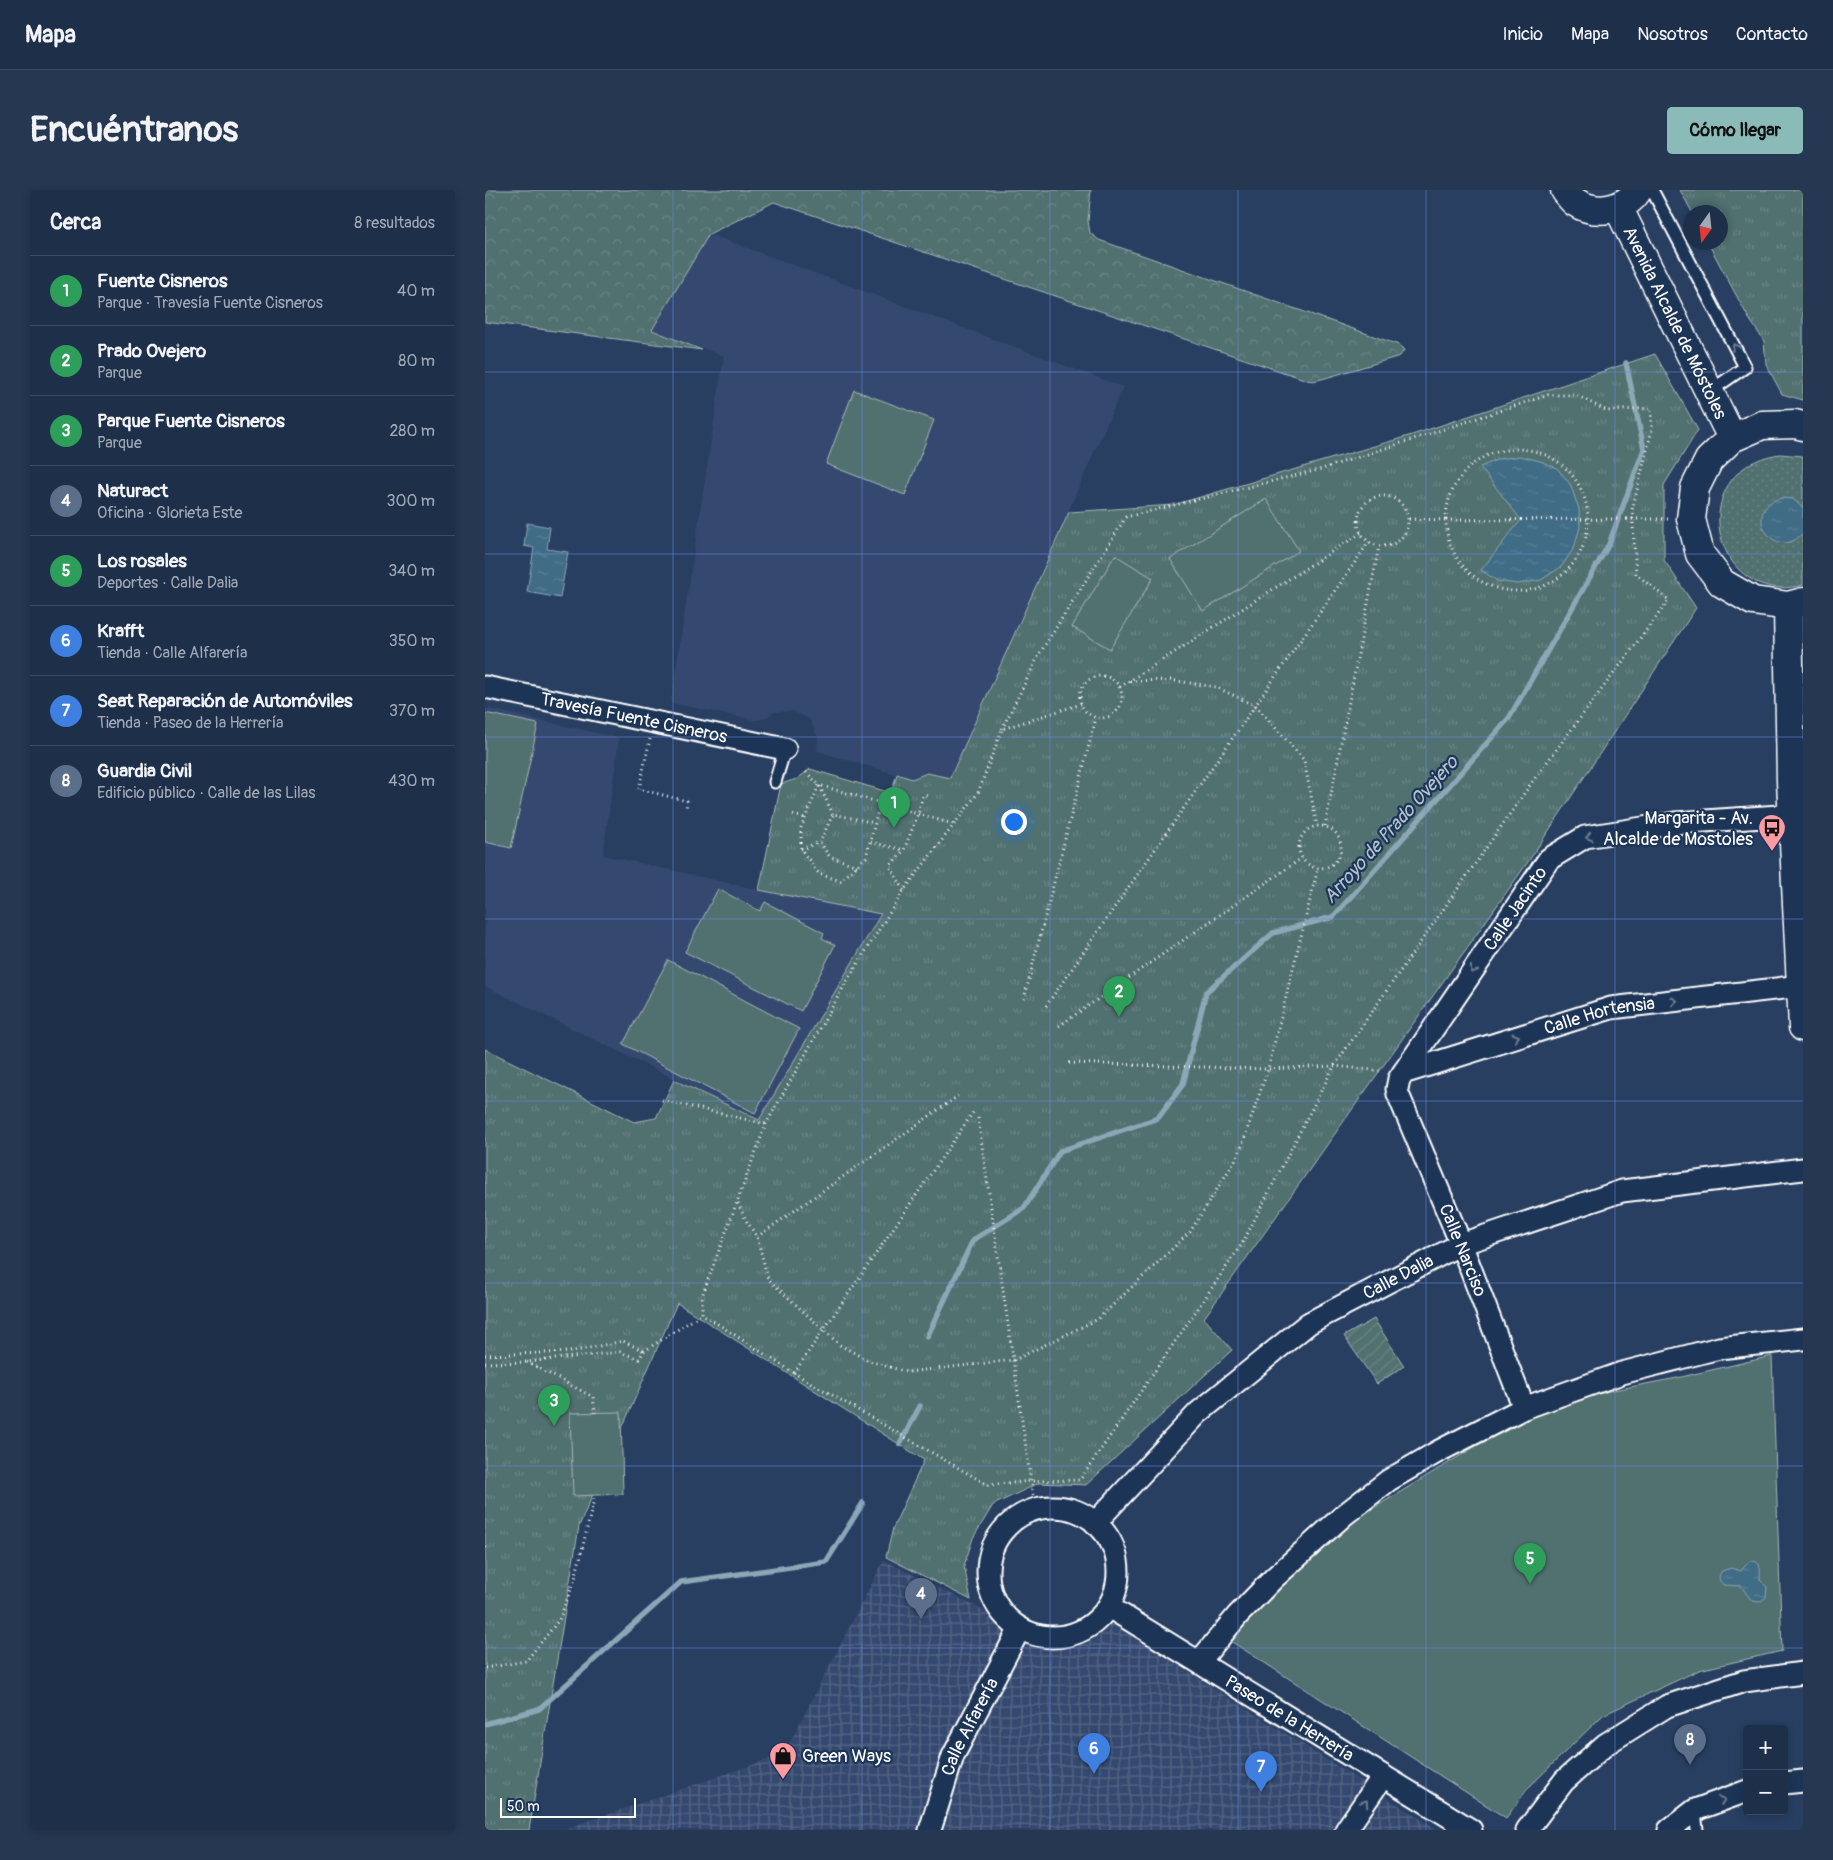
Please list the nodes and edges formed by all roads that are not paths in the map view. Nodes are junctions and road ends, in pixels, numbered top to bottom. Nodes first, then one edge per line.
1 (1565, 190) edge
2 (1638, 190) edge
3 (1652, 190) edge
4 (1618, 207) junction
5 (1709, 392) junction
6 (1803, 426) edge
7 (1732, 438) junction
8 (1796, 604) edge
9 (485, 687) edge
10 (785, 749) joint
11 (775, 782) dead end
12 (1793, 815) junction
13 (1799, 860) edge
14 (1801, 986) junction
15 (1439, 1020) junction
16 (1803, 1027) edge
17 (1486, 1047) junction
18 (1403, 1073) junction
19 (1398, 1094) joint
20 (1803, 1169) edge
21 (1461, 1244) junction
22 (1803, 1339) edge
23 (1524, 1408) junction
24 (1095, 1523) junction
25 (1109, 1607) junction
26 (1020, 1628) junction
27 (1199, 1662) junction
28 (1803, 1673) edge
29 (1383, 1776) junction
30 (1803, 1781) edge
31 (1788, 1783) edge
32 (1743, 1792) edge
33 (1696, 1820) edge
34 (930, 1830) edge
35 (1346, 1830) edge
36 (1471, 1830) edge
37 (1527, 1830) edge
38 (1669, 1830) edge

1 - 4 street
2 - 4 street
5 -> 3 lane
4 - 5 street, Avenida Alcalde de Móstoles
5 - 7 street, Avenida Alcalde de Móstoles
6 - 7 street
7 - 8 street
8 - 12 street
9 - 10 street, Travesía Fuente Cisneros
10 - 11 lane
12 - 13 street
12 -> 15 street, Calle Jacinto
13 - 14 street
14 - 16 street
17 -> 14 street, Calle Hortensia
15 - 17 street
15 - 18 street, Calle Jacinto
17 - 18 street, Calle Hortensia
18 - 19 street, Calle Jacinto
19 - 21 street, Calle Narciso
20 - 21 street, Calle Dalia
21 - 23 street, Calle Narciso
21 - 24 street, Calle Dalia
22 - 23 street
23 - 27 street
24 - 25 street
24 - 26 street
25 - 26 street
25 - 27 street, Paseo de la Herrería
26 - 34 street, Calle Alfarería
27 - 29 street, Paseo de la Herrería
28 - 37 street
35 -> 29 street
29 - 36 street, Paseo de la Herrería
30 - 31 street
33 -> 32 street
33 - 38 street

